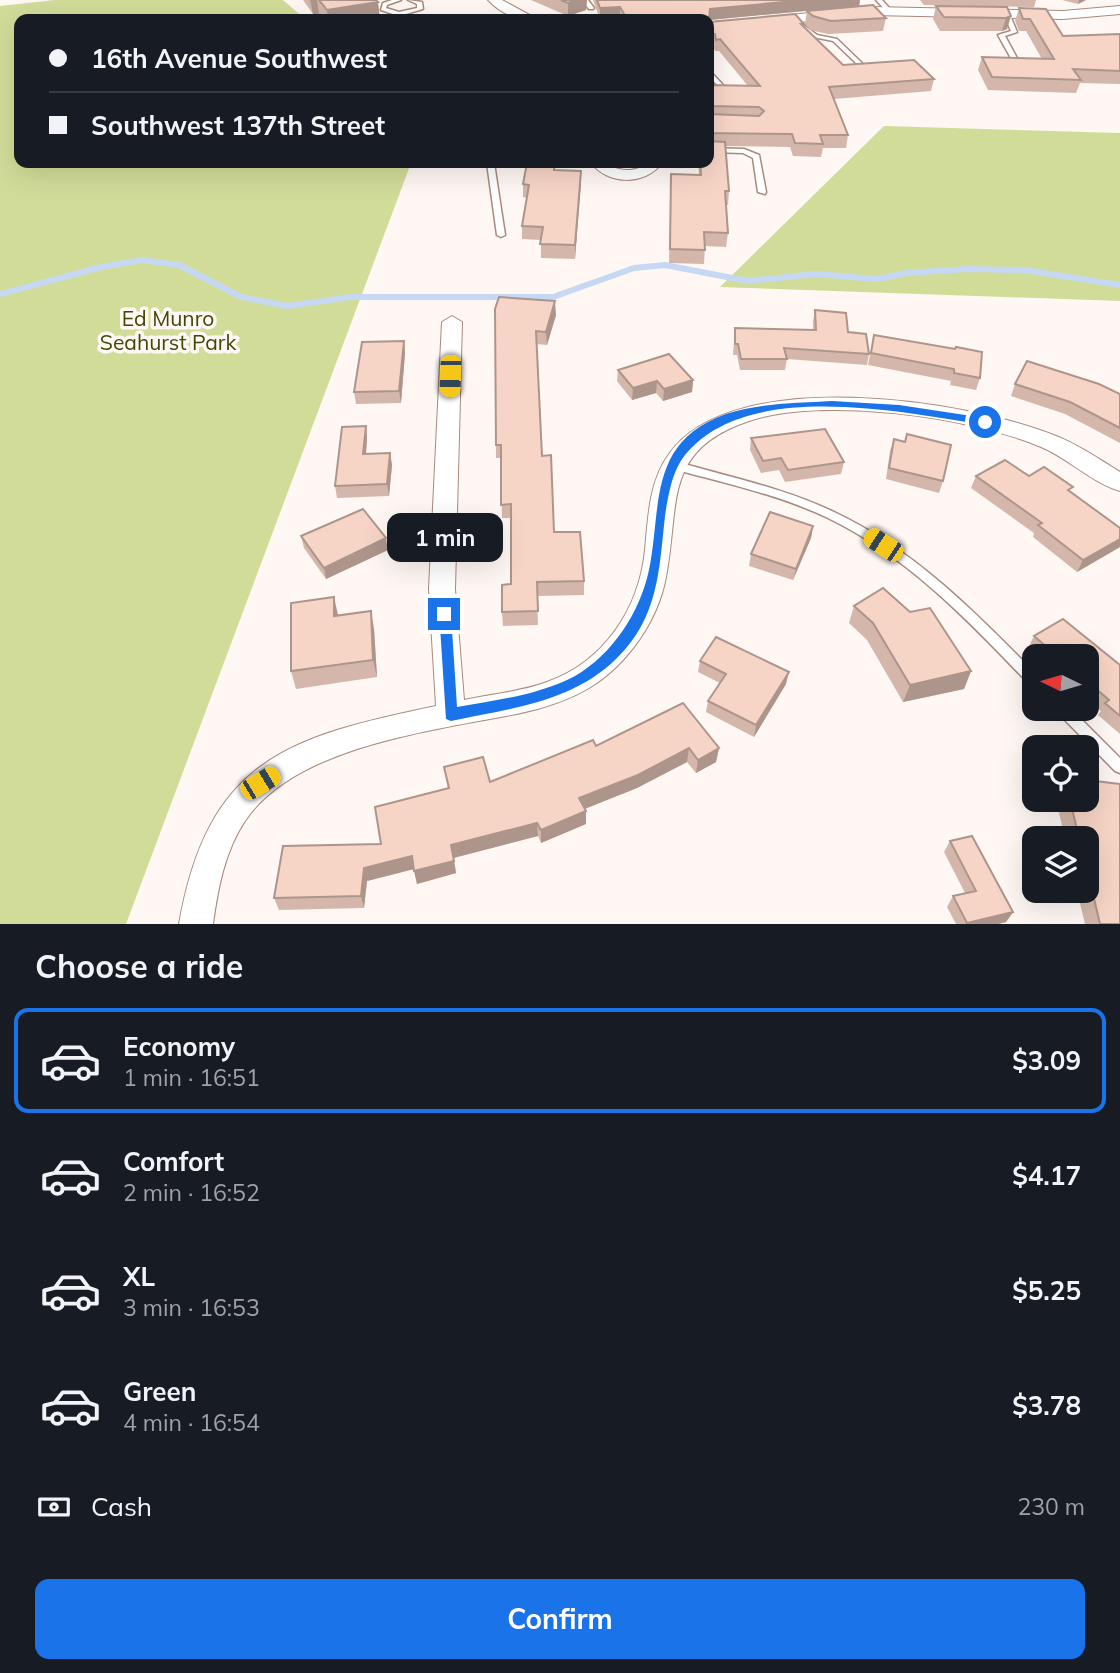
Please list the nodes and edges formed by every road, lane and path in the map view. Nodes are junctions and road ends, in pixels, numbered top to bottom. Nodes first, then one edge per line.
1 (398, 0) edge
2 (411, 0) edge
3 (494, 0) edge
4 (585, 0) edge
5 (879, 0) edge
6 (388, 1) edge
7 (422, 1) edge
8 (591, 8) dead end
9 (1120, 10) edge
10 (889, 11) junction
11 (510, 12) junction
12 (1006, 13) junction
13 (506, 14) edge
14 (516, 14) edge
15 (1106, 14) junction
16 (792, 17) junction
17 (1120, 23) edge
18 (714, 26) edge
19 (1016, 60) edge
20 (860, 64) edge
21 (714, 78) edge
22 (721, 86) edge
23 (714, 150) edge
24 (491, 168) edge
25 (605, 168) edge
26 (650, 168) edge
27 (762, 192) dead end
28 (501, 235) dead end
29 (452, 323) dead end
30 (674, 465) junction
31 (1120, 483) edge
32 (1022, 668) edge
33 (451, 715) junction
34 (1075, 721) edge
35 (1120, 767) edge
36 (201, 885) joint
37 (196, 924) edge

1 - 6 lane
2 - 7 lane
3 - 11 street
4 - 8 lane
5 - 10 lane
6 - 7 lane
9 - 15 street
10 - 12 street
10 - 16 street
11 - 13 street
11 - 14 street
12 - 15 street
12 - 19 lane
15 - 17 street
16 - 18 street
16 - 20 lane
21 - 22 lane
23 - 27 lane
24 - 28 lane
25 - 26 street
29 - 33 street
30 - 31 street
30 - 32 lane
30 - 33 street
33 - 36 street
34 - 35 lane
36 - 37 street

